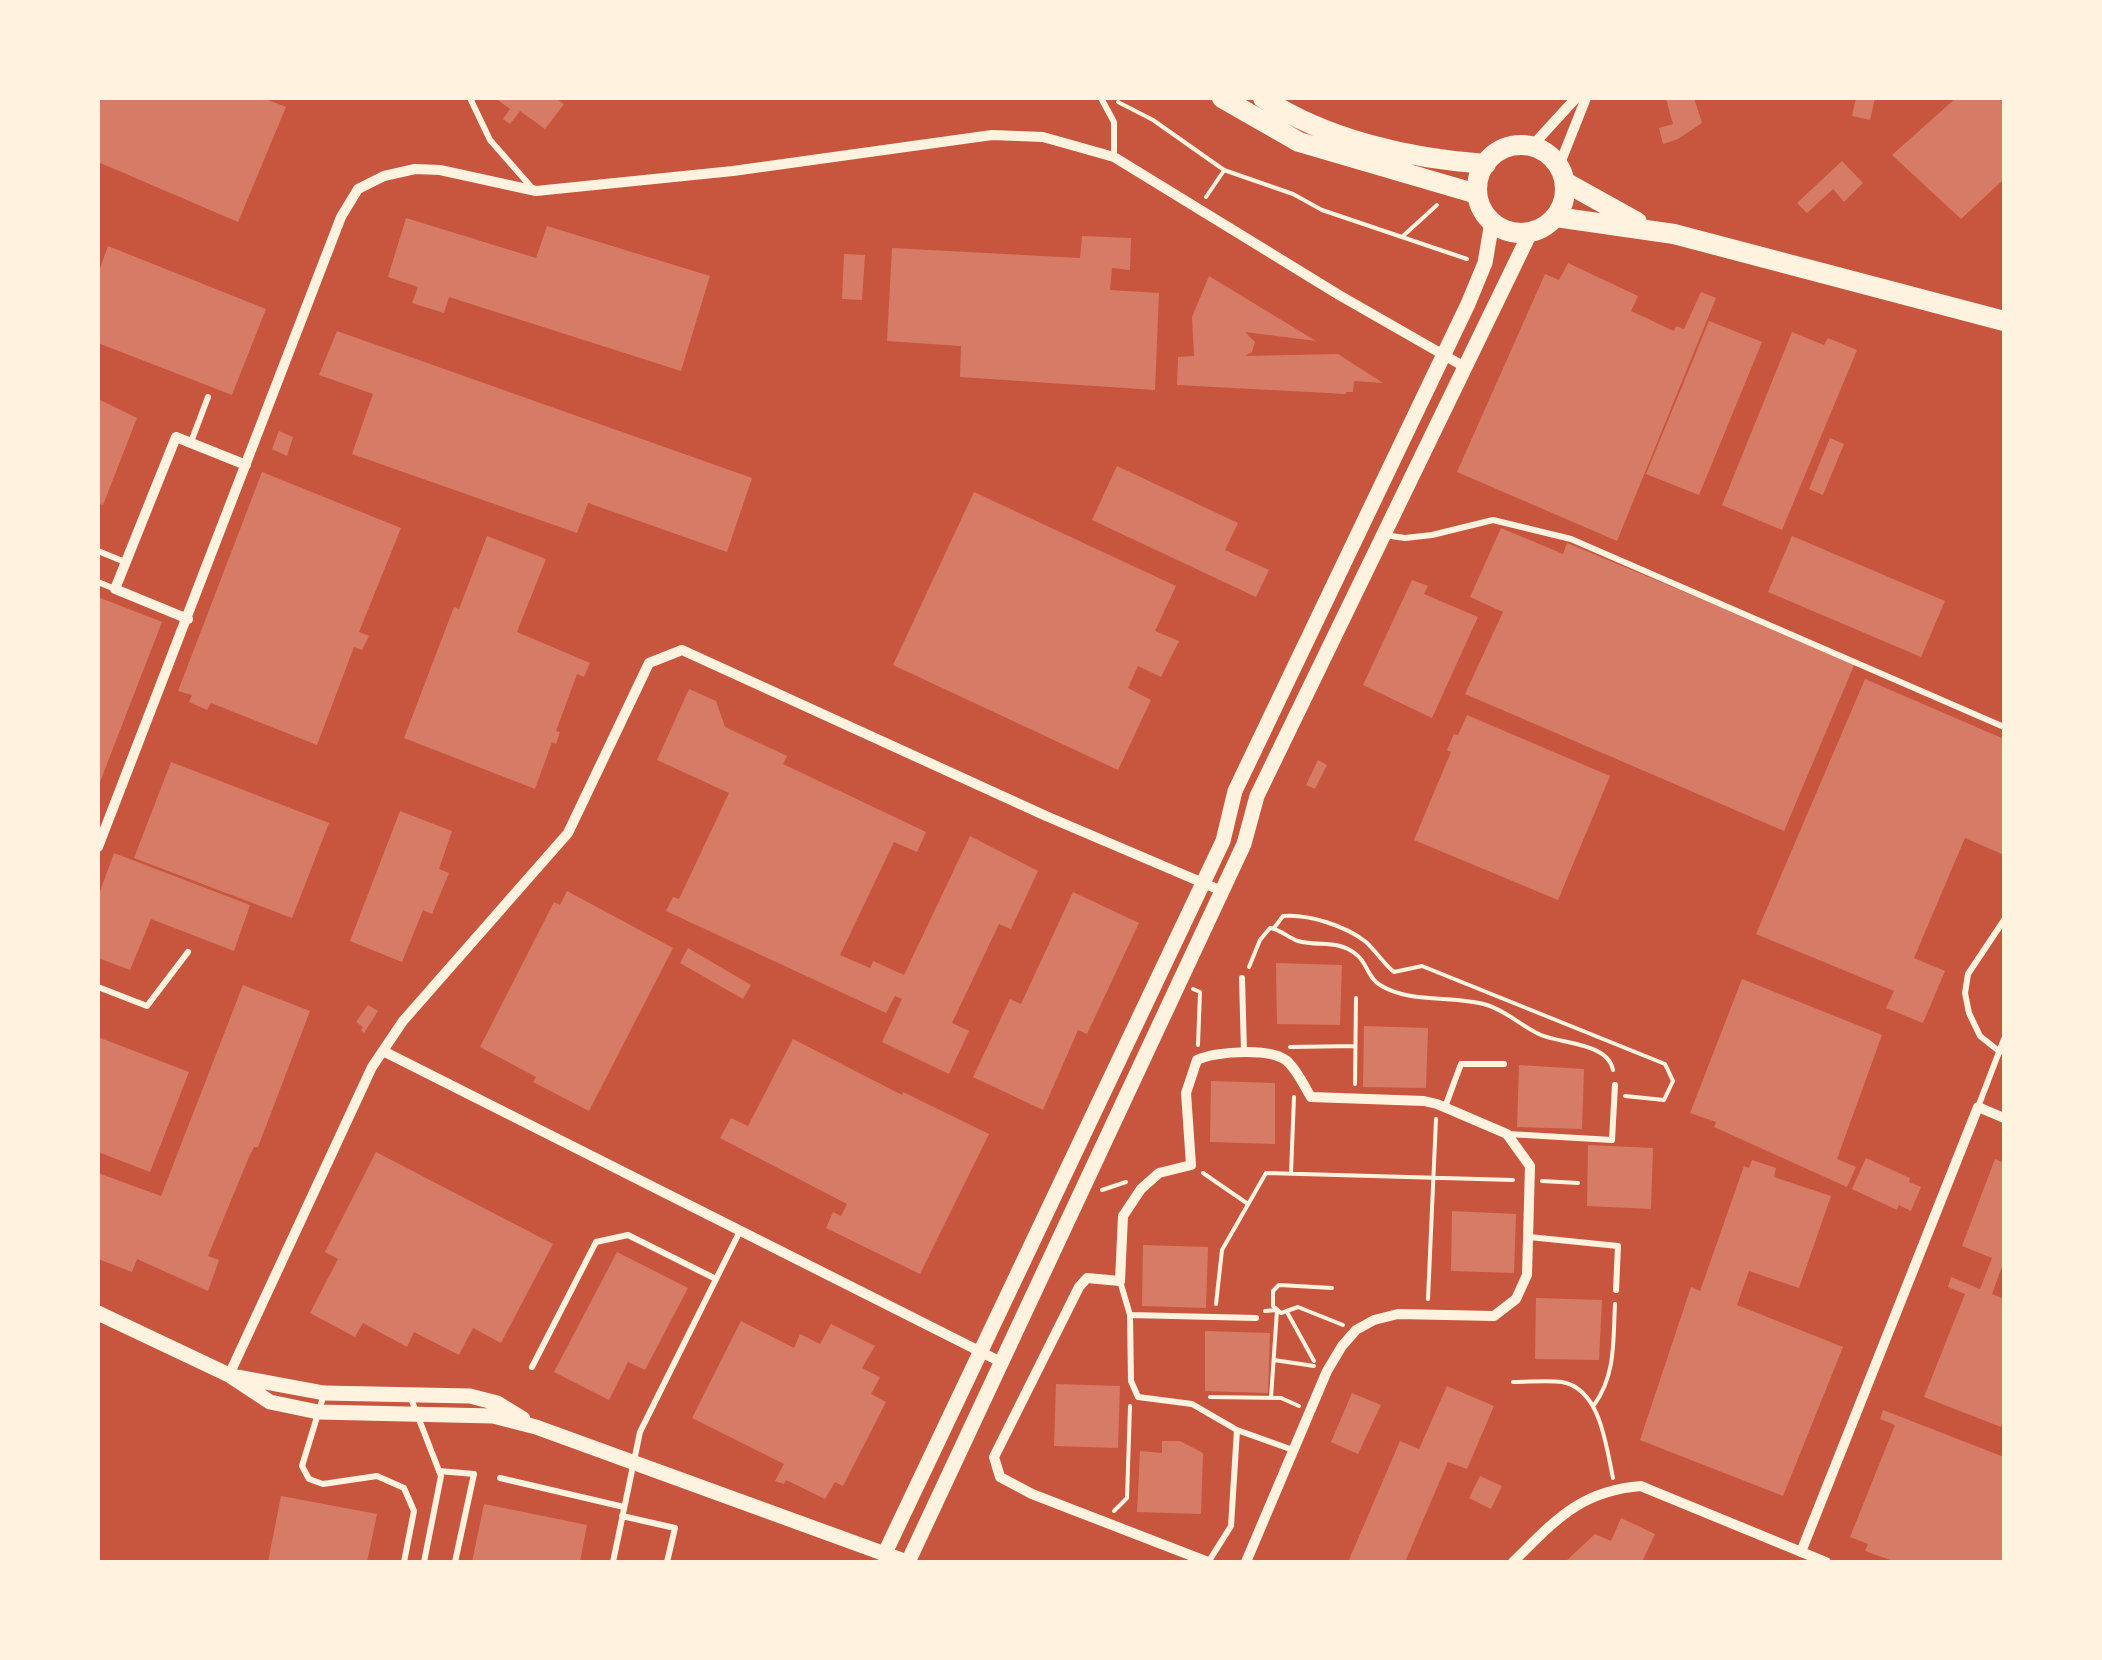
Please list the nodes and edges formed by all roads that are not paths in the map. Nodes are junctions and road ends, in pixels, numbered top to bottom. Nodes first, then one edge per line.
1 (470, 98) edge
2 (1101, 98) edge
3 (1222, 98) edge
4 (1264, 98) edge
5 (1576, 98) edge
6 (1586, 98) edge
7 (1532, 146) junction
8 (1114, 156) junction
9 (1486, 164) junction
10 (1562, 174) junction
11 (534, 190) junction
12 (1477, 194) junction
13 (1556, 217) junction
14 (1492, 222) junction
15 (1648, 228) junction
16 (1530, 232) junction
17 (2004, 321) edge
18 (1441, 355) junction
19 (1464, 366) junction
20 (208, 398) dead end
21 (190, 443) junction
22 (246, 465) junction
23 (1383, 534) junction
24 (98, 552) edge
25 (126, 562) junction
26 (98, 582) edge
27 (115, 589) junction
28 (188, 619) junction
29 (2004, 727) edge
30 (98, 848) edge
31 (1203, 884) junction
32 (1222, 892) junction
33 (2004, 920) edge
34 (188, 952) dead end
35 (1242, 978) road end
36 (98, 987) edge
37 (2004, 1039) edge
38 (384, 1050) junction
39 (2000, 1052) junction
40 (1244, 1054) junction
41 (1504, 1064) dead end
42 (1615, 1085) road end
43 (1441, 1106) junction
44 (1978, 1107) junction
45 (2004, 1118) edge
46 (1507, 1134) junction
47 (740, 1231) junction
48 (1529, 1237) junction
49 (716, 1279) junction
50 (1120, 1281) junction
51 (1616, 1290) road end
52 (98, 1313) edge
53 (1130, 1315) junction
54 (1256, 1318) dead end
55 (981, 1352) junction
56 (1002, 1362) junction
57 (532, 1367) dead end
58 (229, 1375) junction
59 (324, 1393) junction
60 (409, 1394) junction
61 (318, 1412) junction
62 (418, 1414) junction
63 (536, 1426) junction
64 (1237, 1430) junction
65 (1293, 1450) junction
66 (633, 1463) junction
67 (438, 1471) junction
68 (500, 1478) dead end
69 (623, 1511) junction
70 (1801, 1552) junction
71 (896, 1560) edge
72 (404, 1562) edge
73 (424, 1562) edge
74 (455, 1562) edge
75 (613, 1562) edge
76 (667, 1562) edge
77 (1208, 1562) edge
78 (1246, 1562) edge
79 (1512, 1562) edge
80 (1826, 1562) edge

1 - 11 lane
2 - 8 lane
3 - 12 main road
4 - 9 main road
5 - 7 street
6 - 10 street
7 - 9 main road
7 - 10 main road
8 - 11 street
8 - 18 street
9 - 12 main road
10 - 13 main road
10 - 15 main road
11 - 22 street
12 - 14 main road
13 - 15 main road
13 - 16 main road
14 - 16 main road
14 - 18 street
15 - 17 main road
16 - 19 street
18 - 19 street
18 - 31 street
19 - 23 street
20 - 21 lane
21 - 22 street
21 - 25 street
22 - 28 street
23 - 29 lane
23 - 32 street
24 - 25 lane
25 - 27 street
26 - 27 lane
27 - 28 street
28 - 30 street
31 - 32 street
31 - 38 street
31 - 55 street
32 - 56 street
33 - 39 lane
34 - 36 lane
35 - 40 lane
37 - 39 lane
38 - 47 street
38 - 58 street
39 - 44 lane
40 - 43 street
40 - 50 street
41 - 43 lane
42 - 46 lane
43 - 46 street
44 - 45 street
44 - 70 street
46 - 48 street
47 - 49 lane
47 - 55 street
48 - 51 lane
48 - 65 street
49 - 57 lane
49 - 66 lane
50 - 53 lane
50 - 77 street
52 - 58 street
53 - 54 lane
53 - 64 lane
55 - 56 street
55 - 71 street
56 - 71 street
58 - 59 street
58 - 61 street
59 - 60 street
59 - 61 lane
60 - 62 lane
60 - 63 street
61 - 62 street
61 - 72 lane
62 - 63 street
62 - 67 lane
63 - 66 street
64 - 65 lane
64 - 77 lane
65 - 78 street
66 - 69 lane
66 - 71 street
67 - 73 lane
67 - 74 lane
68 - 69 lane
69 - 75 lane
69 - 76 lane
70 - 79 street
70 - 80 street

